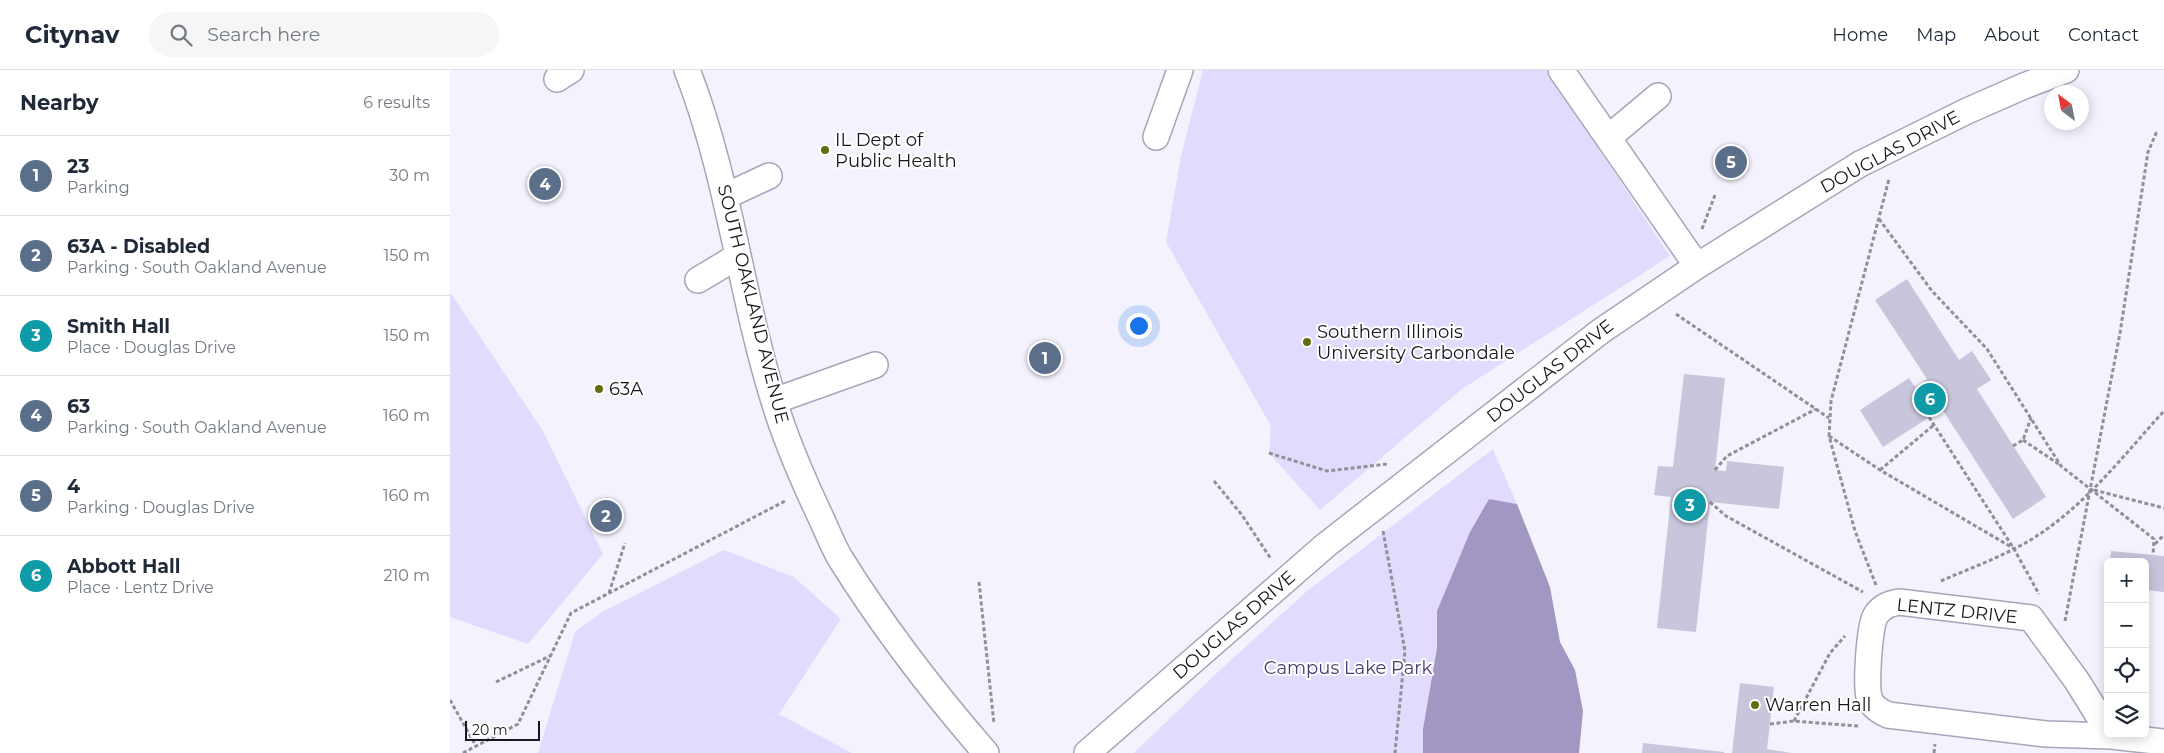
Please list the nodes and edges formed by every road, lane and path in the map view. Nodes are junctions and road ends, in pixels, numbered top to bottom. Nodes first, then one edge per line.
1 (687, 70) edge
2 (1180, 70) edge
3 (1561, 70) edge
4 (2066, 70) edge
5 (2020, 78) edge
6 (1658, 96) dead end
7 (2157, 131) dead end
8 (1156, 137) dead end
9 (1608, 138) junction
10 (769, 176) dead end
11 (1889, 179) dead end
12 (1716, 195) dead end
13 (726, 196) junction
14 (1879, 219) junction
15 (1699, 236) dead end
16 (738, 256) junction
17 (1697, 266) junction
18 (698, 280) dead end
19 (1676, 314) dead end
20 (875, 364) dead end
21 (774, 401) junction
22 (1817, 409) junction
23 (2164, 411) edge
24 (1929, 417) dead end
25 (1830, 418) junction
26 (2032, 418) junction
27 (1934, 424) junction
28 (1829, 436) junction
29 (2023, 440) junction
30 (2014, 446) dead end
31 (1269, 453) dead end
32 (1393, 463) dead end
33 (2061, 466) junction
34 (1715, 470) dead end
35 (1880, 470) junction
36 (1214, 481) dead end
37 (2091, 490) junction
38 (789, 499) dead end
39 (1710, 502) dead end
40 (2164, 508) edge
41 (1382, 525) dead end
42 (2164, 535) edge
43 (625, 543) dead end
44 (2154, 544) junction
45 (2014, 549) junction
46 (2153, 555) dead end
47 (1272, 560) dead end
48 (978, 582) dead end
49 (1932, 585) dead end
50 (1877, 588) dead end
51 (609, 593) junction
52 (1866, 594) dead end
53 (2041, 598) dead end
54 (2064, 628) dead end
55 (1848, 633) dead end
56 (550, 656) junction
57 (496, 682) dead end
58 (450, 700) edge
59 (1794, 721) junction
60 (1770, 724) dead end
61 (1858, 726) dead end
62 (2109, 734) edge
63 (2136, 738) edge
64 (990, 742) edge
65 (2164, 742) edge
66 (476, 746) junction
67 (463, 753) edge
68 (1087, 753) edge
69 (1395, 753) edge

1 - 13 street, SOUTH OAKLAND AVENUE
2 - 8 street
3 - 9 street
4 - 5 street, DOUGLAS DRIVE
5 - 17 street, DOUGLAS DRIVE
6 - 9 street
7 - 37 path
9 - 17 street
10 - 13 street
11 - 14 path
12 - 15 path
13 - 16 street, SOUTH OAKLAND AVENUE
14 - 25 path
14 - 26 path
16 - 18 street
16 - 21 street, SOUTH OAKLAND AVENUE
17 - 68 street, DOUGLAS DRIVE
19 - 22 path
20 - 21 street
21 - 64 street, SOUTH OAKLAND AVENUE
22 - 25 path
22 - 34 path
23 - 37 path
24 - 27 path
25 - 28 path
26 - 29 path
26 - 33 path
27 - 35 path
27 - 45 path
28 - 35 path
28 - 50 path
29 - 30 path
29 - 33 path
31 - 32 path
33 - 37 path
35 - 45 path
36 - 47 path
37 - 40 path
37 - 44 path
37 - 45 path
37 - 54 path
38 - 51 path
39 - 52 path
41 - 69 path
42 - 44 path
43 - 51 path
44 - 46 path
45 - 49 path
45 - 53 path
48 - 64 path
51 - 56 path
55 - 59 path
56 - 57 path
56 - 66 path
58 - 66 path
59 - 60 path
59 - 61 path
62 - 62 street, LENTZ DRIVE
63 - 65 street, LENTZ DRIVE
66 - 67 path

